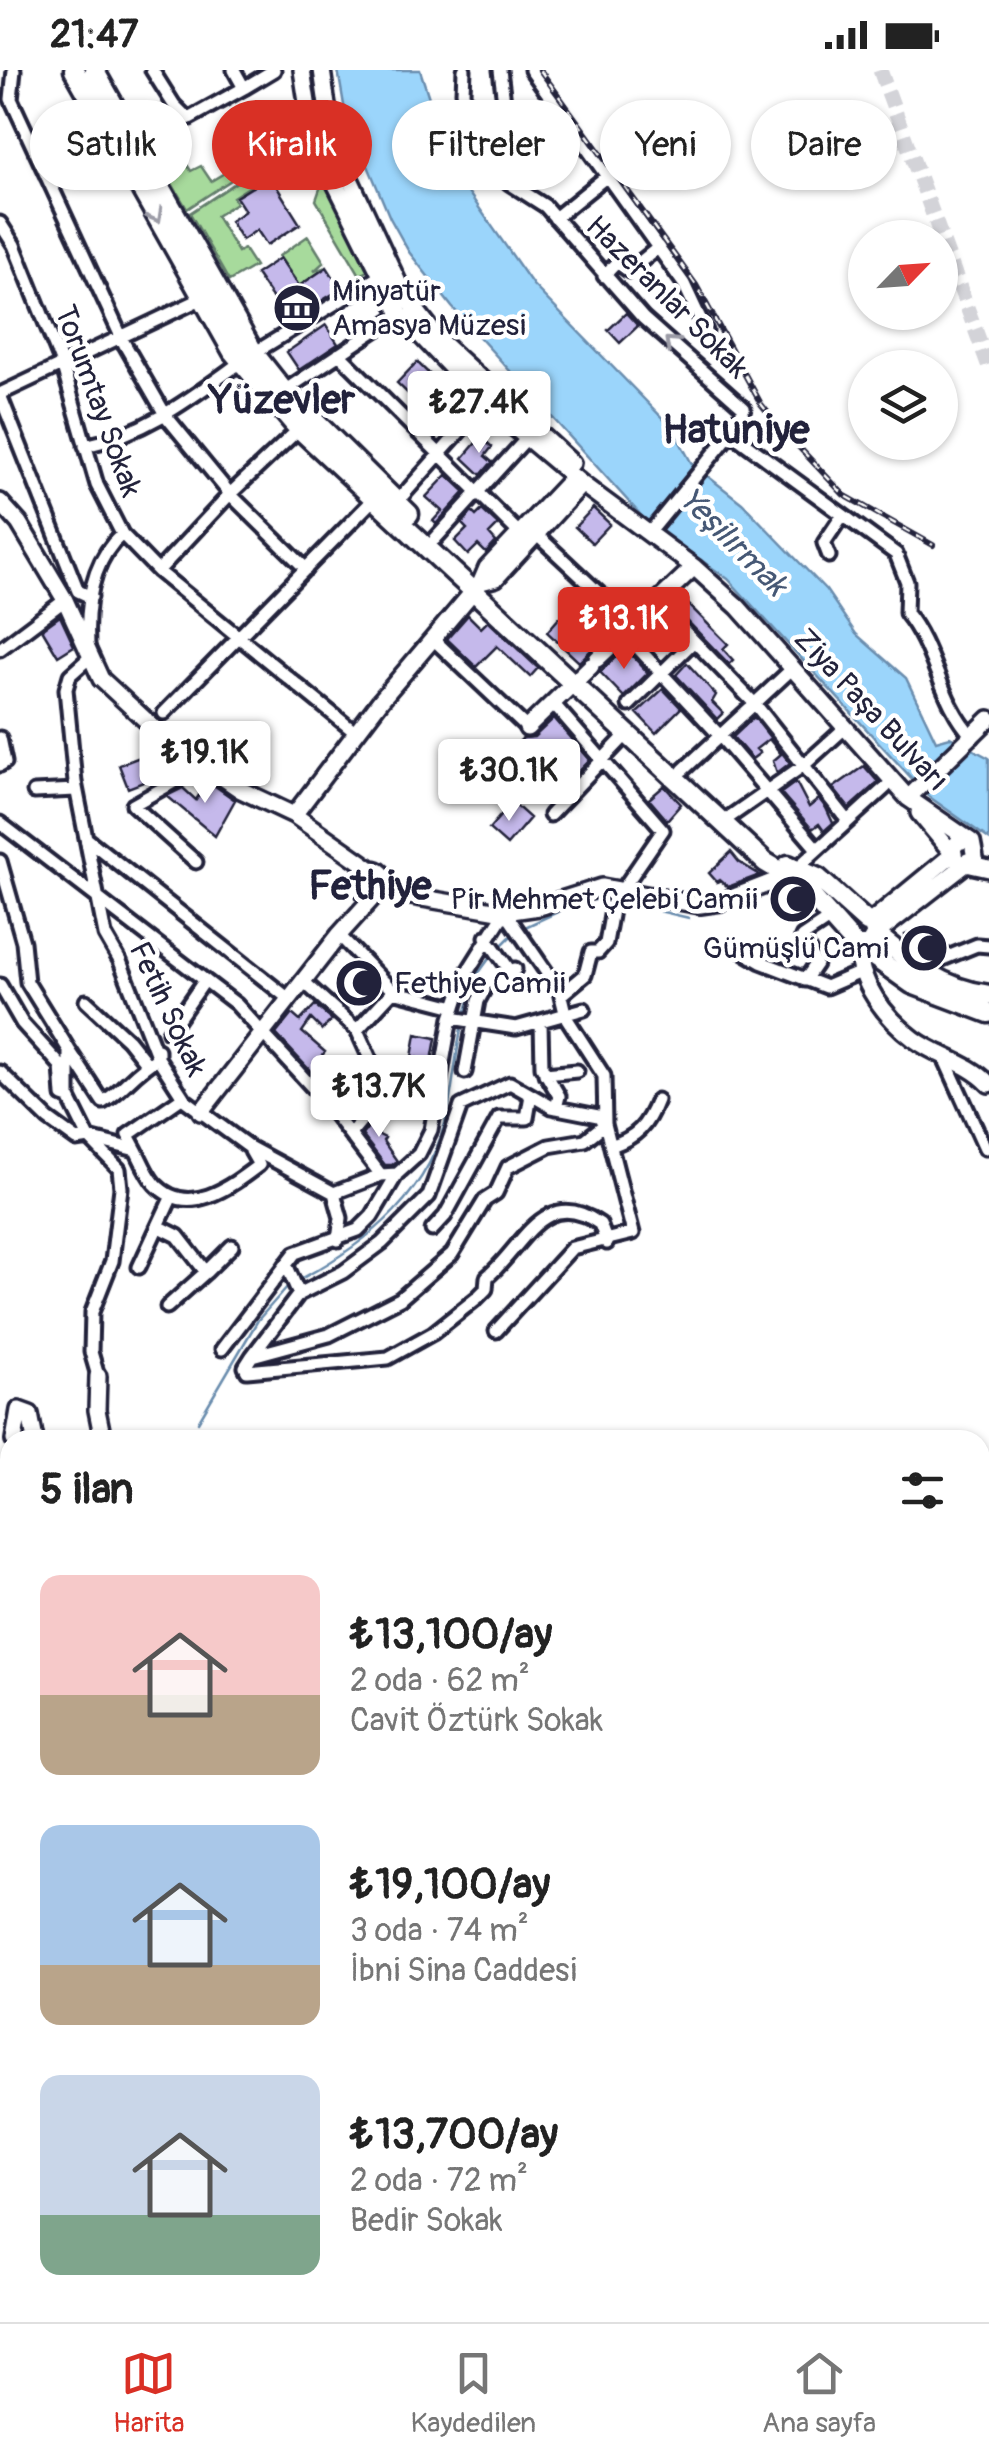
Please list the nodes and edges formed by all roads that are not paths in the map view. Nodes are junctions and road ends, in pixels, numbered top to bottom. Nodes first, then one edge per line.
1 (14, 70) edge
2 (74, 70) edge
3 (152, 70) edge
4 (234, 70) edge
5 (274, 70) edge
6 (302, 70) edge
7 (322, 70) edge
8 (464, 70) edge
9 (500, 70) edge
10 (528, 70) edge
11 (100, 73) edge
12 (244, 88) junction
13 (91, 100) edge
14 (504, 100) edge
15 (30, 138) edge
16 (600, 168) edge
17 (600, 181) edge
18 (54, 190) edge
19 (142, 190) edge
20 (616, 190) edge
21 (555, 218) junction
22 (0, 223) edge
23 (659, 247) junction
24 (380, 276) junction
25 (604, 276) junction
26 (202, 298) junction
27 (400, 314) junction
28 (706, 330) dead end
29 (122, 338) junction
30 (339, 354) junction
31 (248, 358) junction
32 (63, 367) junction
33 (284, 391) junction
34 (0, 394) edge
35 (485, 403) junction
36 (166, 416) junction
37 (299, 429) junction
38 (730, 433) junction
39 (527, 438) junction
40 (85, 446) junction
41 (438, 456) junction
42 (578, 480) junction
43 (476, 493) junction
44 (230, 494) junction
45 (374, 499) junction
46 (0, 502) edge
47 (396, 502) junction
48 (842, 516) junction
49 (650, 532) junction
50 (519, 533) junction
51 (122, 534) junction
52 (536, 534) junction
53 (435, 538) junction
54 (829, 556) dead end
55 (694, 566) junction
56 (306, 569) junction
57 (158, 571) junction
58 (478, 587) junction
59 (91, 597) junction
60 (66, 600) junction
61 (657, 602) junction
62 (629, 629) junction
63 (239, 637) junction
64 (433, 640) junction
65 (694, 641) junction
66 (0, 649) edge
67 (90, 658) junction
68 (794, 667) junction
69 (586, 671) junction
70 (662, 673) junction
71 (553, 704) junction
72 (755, 704) junction
73 (628, 705) dead end
74 (164, 713) dead end
75 (989, 719) edge
76 (846, 727) junction
77 (527, 728) joint
78 (356, 733) junction
79 (627, 734) junction
80 (720, 736) junction
81 (0, 738) edge
82 (970, 739) junction
83 (603, 760) junction
84 (804, 764) junction
85 (0, 765) edge
86 (204, 765) junction
87 (683, 770) junction
88 (886, 787) dead end
89 (76, 790) junction
90 (34, 792) dead end
91 (767, 792) junction
92 (912, 793) junction
93 (550, 815) dead end
94 (294, 816) junction
95 (732, 816) junction
96 (848, 822) junction
97 (0, 823) edge
98 (86, 838) junction
99 (970, 842) junction
100 (817, 849) junction
101 (989, 851) edge
102 (959, 859) junction
103 (0, 861) edge
104 (196, 862) dead end
105 (989, 868) edge
106 (791, 873) junction
107 (364, 878) junction
108 (381, 888) junction
109 (616, 895) junction
110 (98, 898) junction
111 (505, 912) junction
112 (827, 920) junction
113 (871, 926) junction
114 (339, 935) junction
115 (856, 943) junction
116 (989, 946) edge
117 (493, 947) junction
118 (744, 952) dead end
119 (515, 969) dead end
120 (918, 969) junction
121 (861, 972) junction
122 (205, 980) junction
123 (805, 980) junction
124 (303, 981) junction
125 (0, 986) edge
126 (484, 990) dead end
127 (393, 991) junction
128 (989, 994) edge
129 (561, 995) junction
130 (289, 1000) junction
131 (86, 1002) dead end
132 (584, 1009) dead end
133 (568, 1014) junction
134 (989, 1014) edge
135 (454, 1015) junction
136 (473, 1022) junction
137 (541, 1024) junction
138 (358, 1030) junction
139 (169, 1032) dead end
140 (264, 1033) junction
141 (68, 1050) junction
142 (942, 1053) junction
143 (154, 1056) junction
144 (372, 1063) dead end
145 (577, 1071) dead end
146 (0, 1072) edge
147 (466, 1072) dead end
148 (545, 1074) junction
149 (989, 1084) edge
150 (531, 1096) junction
151 (183, 1097) junction
152 (69, 1098) junction
153 (440, 1100) junction
154 (656, 1100) dead end
155 (376, 1103) dead end
156 (458, 1105) junction
157 (556, 1108) junction
158 (200, 1112) junction
159 (605, 1124) junction
160 (350, 1134) junction
161 (89, 1138) junction
162 (611, 1146) junction
163 (249, 1147) junction
164 (985, 1148) dead end
165 (136, 1150) junction
166 (398, 1174) junction
167 (380, 1175) junction
168 (334, 1193) junction
169 (172, 1196) junction
170 (158, 1226) junction
171 (432, 1230) dead end
172 (338, 1240) junction
173 (607, 1242) junction
174 (232, 1246) dead end
175 (286, 1264) junction
176 (139, 1267) dead end
177 (206, 1272) junction
178 (299, 1294) junction
179 (167, 1307) dead end
180 (496, 1332) dead end
181 (222, 1349) dead end
182 (252, 1356) junction
183 (98, 1376) joint
184 (16, 1430) edge
185 (33, 1430) edge
186 (101, 1430) edge

1 - 15 street
2 - 13 main road
3 - 12 street
4 - 12 street
5 - 12 street
6 - 24 street, Ziya Paşa Bulvarı
7 - 49 street, Ziya Paşa Bulvarı
8 - 21 street, Hazeranlar Sokak
9 - 14 street
10 - 16 street
11 - 31 main road
17 - 21 street
18 - 29 street
19 -> 26 main road
20 - 23 street
21 - 25 street, Hazeranlar Sokak
22 - 32 street, Torumtay Sokak
23 - 25 street
23 - 28 street
24 - 27 street, Ziya Paşa Bulvarı
24 - 31 street
38 -> 25 street, Hazeranlar Sokak
26 - 29 street
26 - 31 main road
27 - 30 street
27 - 35 street, Ziya Paşa Bulvarı
29 - 32 street
29 - 36 street
30 - 33 street
30 - 41 street
31 - 33 main road
31 - 36 street
31 - 37 main road
32 - 34 street
32 - 40 street, Torumtay Sokak
33 - 47 main road
34 - 59 street
35 - 39 street, Ziya Paşa Bulvarı
35 - 41 street
36 - 40 street
36 - 44 street
37 - 44 street
37 - 45 main road
38 - 48 street
38 - 49 street, Hazeranlar Sokak
39 - 42 street, Ziya Paşa Bulvarı
39 - 43 street
40 - 51 street, Torumtay Sokak
41 - 43 street
41 - 47 street
42 - 49 street, Ziya Paşa Bulvarı
42 - 50 street
42 - 52 street
43 - 50 street
43 - 53 street
44 - 56 street
44 - 57 street
45 - 56 street
45 - 58 main road
46 - 60 street
47 - 53 main road
48 - 54 street
48 - 82 street
49 - 55 street, Ziya Paşa Bulvarı
50 - 52 street
50 - 58 street
51 - 57 street, Torumtay Sokak
51 - 59 street
52 - 58 street
52 - 62 street
53 - 58 main road
55 - 61 street
55 - 68 street, Ziya Paşa Bulvarı
56 - 63 street
57 - 63 street, Torumtay Sokak
58 - 64 street
58 - 69 main road
59 - 67 street
60 - 66 street
60 - 67 street
61 - 62 street
61 - 65 street
62 - 69 street
62 - 70 street
63 - 74 street
63 - 78 street, Torumtay Sokak
64 - 77 street
64 - 78 street
65 - 70 street
65 - 72 street
67 - 86 street
67 - 89 street, Fetih Sokak
68 - 72 street
68 - 76 street, Ziya Paşa Bulvarı
69 - 71 street
69 - 79 main road
69 - 87 main road
70 - 73 street
70 - 80 street
71 - 77 street
71 - 83 street
72 - 80 street
72 - 84 street
75 - 82 street
76 - 84 street
76 - 92 street, Ziya Paşa Bulvarı
78 - 94 street
79 - 83 street
79 - 106 main road
80 - 87 street
80 - 91 street
81 - 85 street
82 - 92 street
83 - 93 street
83 - 109 street
84 - 91 street
84 - 96 street
86 - 94 street
86 - 104 street
87 - 95 main road
88 - 96 street
89 - 90 street
89 - 98 street, Fetih Sokak
91 - 95 street
91 - 100 street
92 - 99 street, Ziya Paşa Bulvarı
92 - 102 street
94 - 107 street
95 - 106 main road
96 - 100 street
97 - 110 street
98 - 110 street, Fetih Sokak
98 - 130 street
99 - 101 street, Ziya Paşa Bulvarı
99 - 102 street
100 - 106 street
102 - 105 street
102 - 113 street
103 - 141 street
106 - 109 street
106 - 112 main road
106 - 113 main road
107 - 108 street
107 - 108 street
107 - 114 street
108 - 111 street
108 - 114 street
109 - 111 street
109 - 129 street
110 - 122 street
110 - 143 street, Fetih Sokak
111 - 117 street
111 - 129 street
112 - 115 main road
112 - 123 street
113 - 115 main road
113 - 120 main road
114 - 124 street
114 - 127 street
115 - 121 street
115 - 134 main road
116 - 120 street
117 - 119 street
117 - 135 street
118 - 123 street
120 - 128 main road
121 - 123 street
121 - 142 street
122 - 139 street
122 - 140 street
124 - 130 street
124 - 138 street
125 - 152 street
126 - 136 street
127 - 135 street
127 - 138 street
129 - 133 street
130 - 140 street
131 - 143 street
132 - 133 street
133 - 137 street
133 - 159 street
135 - 136 street
135 - 153 street
136 - 137 street
136 - 147 street
137 - 148 street
138 - 144 street
140 - 158 street
140 - 160 street
141 - 143 street
141 - 152 street
142 - 149 street
142 - 164 street
143 - 151 street, Fetih Sokak
145 - 148 street
146 - 161 street
148 - 157 street
150 - 156 street
150 - 157 street
150 - 171 street
151 - 158 street, Fetih Sokak
151 - 165 street
152 - 161 street
153 - 156 street
153 - 166 street
154 - 162 street
155 - 160 street
156 - 178 street
157 - 159 street
158 - 163 street, Fetih Sokak
159 - 162 street
159 - 182 street
160 - 167 street
161 - 165 street
161 - 183 street
162 - 173 street
163 - 168 street, Fetih Sokak
163 - 169 street
165 - 169 street
166 - 167 street
166 - 172 street
167 - 168 street
168 - 172 street
169 - 170 street
170 - 176 street
170 - 177 street
172 - 175 street
173 - 180 street
173 - 182 street
174 - 177 street
175 - 178 street
175 - 181 street
177 - 179 street
178 - 182 street
183 - 186 street
184 - 185 street

